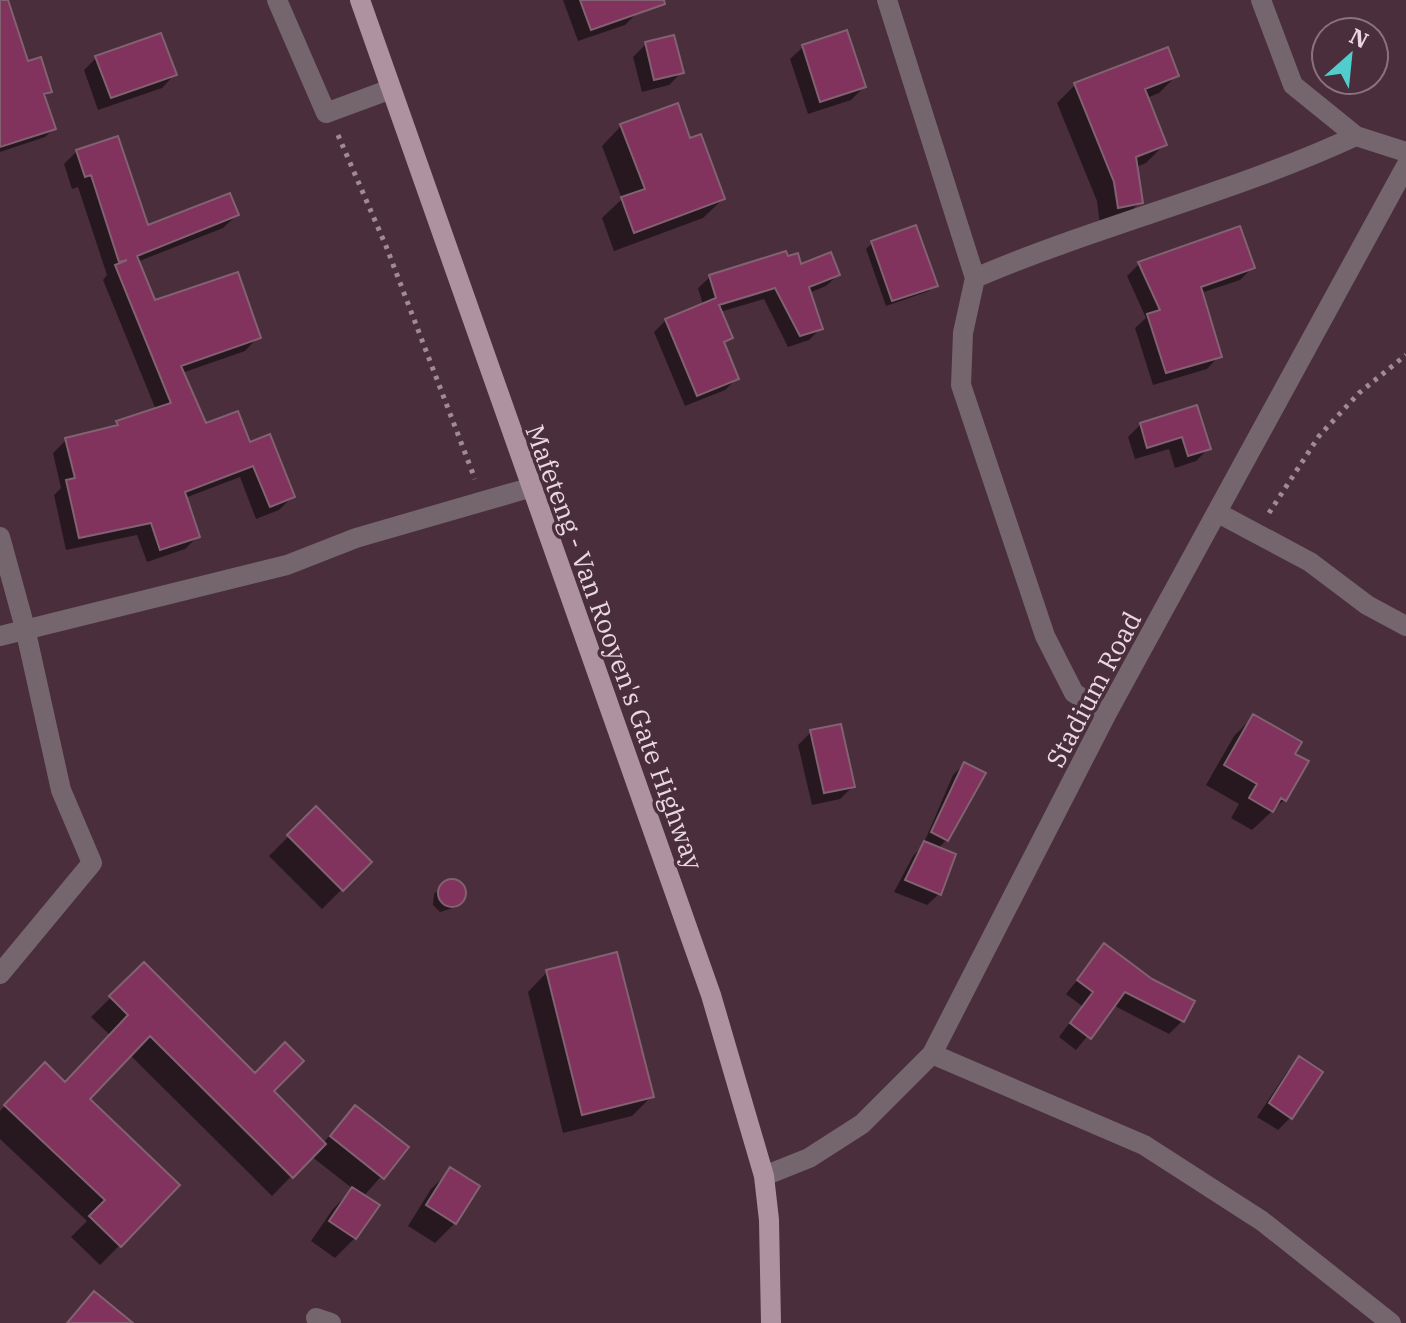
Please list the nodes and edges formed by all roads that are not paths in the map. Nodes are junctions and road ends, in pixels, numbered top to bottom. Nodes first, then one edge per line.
1 (277, 0) edge
2 (360, 0) edge
3 (887, 0) edge
4 (1261, 0) edge
5 (391, 89) junction
6 (1356, 136) junction
7 (1406, 152) edge
8 (1406, 166) edge
9 (975, 278) junction
10 (529, 488) junction
11 (1218, 513) junction
12 (0, 537) edge
13 (1406, 626) edge
14 (25, 628) junction
15 (0, 636) edge
16 (1107, 713) junction
17 (0, 974) edge
18 (932, 1054) junction
19 (764, 1176) junction
20 (771, 1323) edge
21 (1391, 1323) edge

1 - 5 street
2 - 5 main road, Mafeteng - Van Rooyen's Gate Highway
3 - 9 street
4 - 6 street
5 - 10 main road, Mafeteng - Van Rooyen's Gate Highway
6 - 7 street
6 - 9 street
8 - 11 street, Stadium Road
9 - 16 street
10 - 14 street
10 - 19 main road, Mafeteng - Van Rooyen's Gate Highway
11 - 13 street
11 - 16 street, Stadium Road
12 - 14 street
14 - 15 street
14 - 17 street
16 - 18 street, Stadium Road
18 - 19 street, Stadium Road
18 - 21 street
19 - 20 main road, Mafeteng - Van Rooyen's Gate Highway

